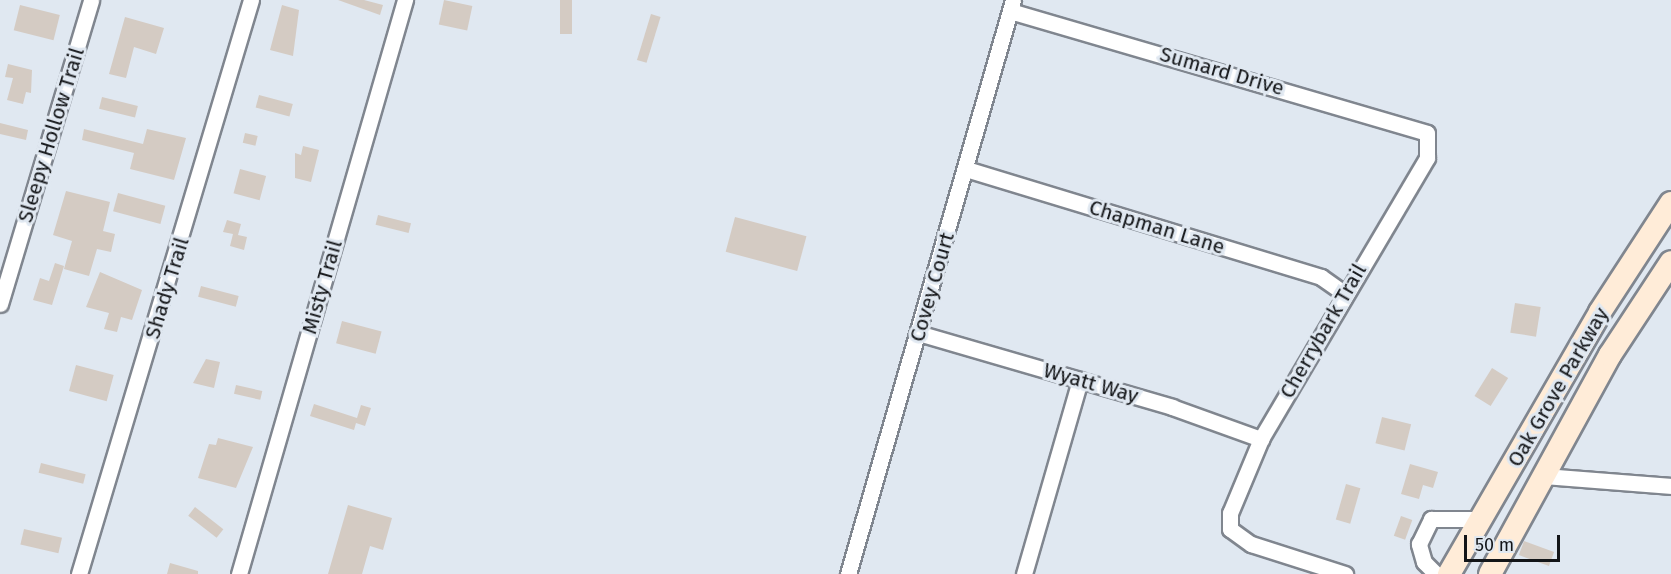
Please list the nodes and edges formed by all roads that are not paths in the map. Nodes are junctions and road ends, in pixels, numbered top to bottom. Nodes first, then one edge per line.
1 (91, 0) edge
2 (251, 0) edge
3 (405, 0) edge
4 (1012, 6) edge
5 (1429, 139) joint
6 (966, 169) junction
7 (1671, 203) edge
8 (1664, 227) edge
9 (1671, 262) edge
10 (1344, 292) junction
11 (0, 304) edge
12 (918, 333) junction
13 (1080, 380) junction
14 (1261, 439) junction
15 (1545, 476) junction
16 (1671, 486) edge
17 (1482, 519) junction
18 (79, 574) edge
19 (239, 574) edge
20 (848, 574) edge
21 (1024, 574) edge
22 (1345, 574) edge
23 (1437, 574) edge
24 (1449, 574) edge
25 (1490, 574) edge

1 - 11 street, Sleepy Hollow Trail
2 - 18 street, Shady Trail
3 - 19 street, Misty Trail
4 - 5 street, Sumard Drive
4 - 6 street, Covey Court
5 - 10 street, Cherrybark Trail
6 - 10 street, Chapman Lane
6 - 12 street, Covey Court
7 - 8 main road, Oak Grove Parkway
8 - 17 main road, Oak Grove Parkway
9 - 15 main road, Oak Grove Parkway
10 - 14 street, Cherrybark Trail
12 - 13 street, Wyatt Way
12 - 20 street, Covey Court
13 - 14 street, Wyatt Way
13 - 21 street
14 - 22 street, Cherrybark Trail
15 - 16 street
15 - 25 main road, Oak Grove Parkway
17 - 23 street
17 - 24 main road, Oak Grove Parkway

